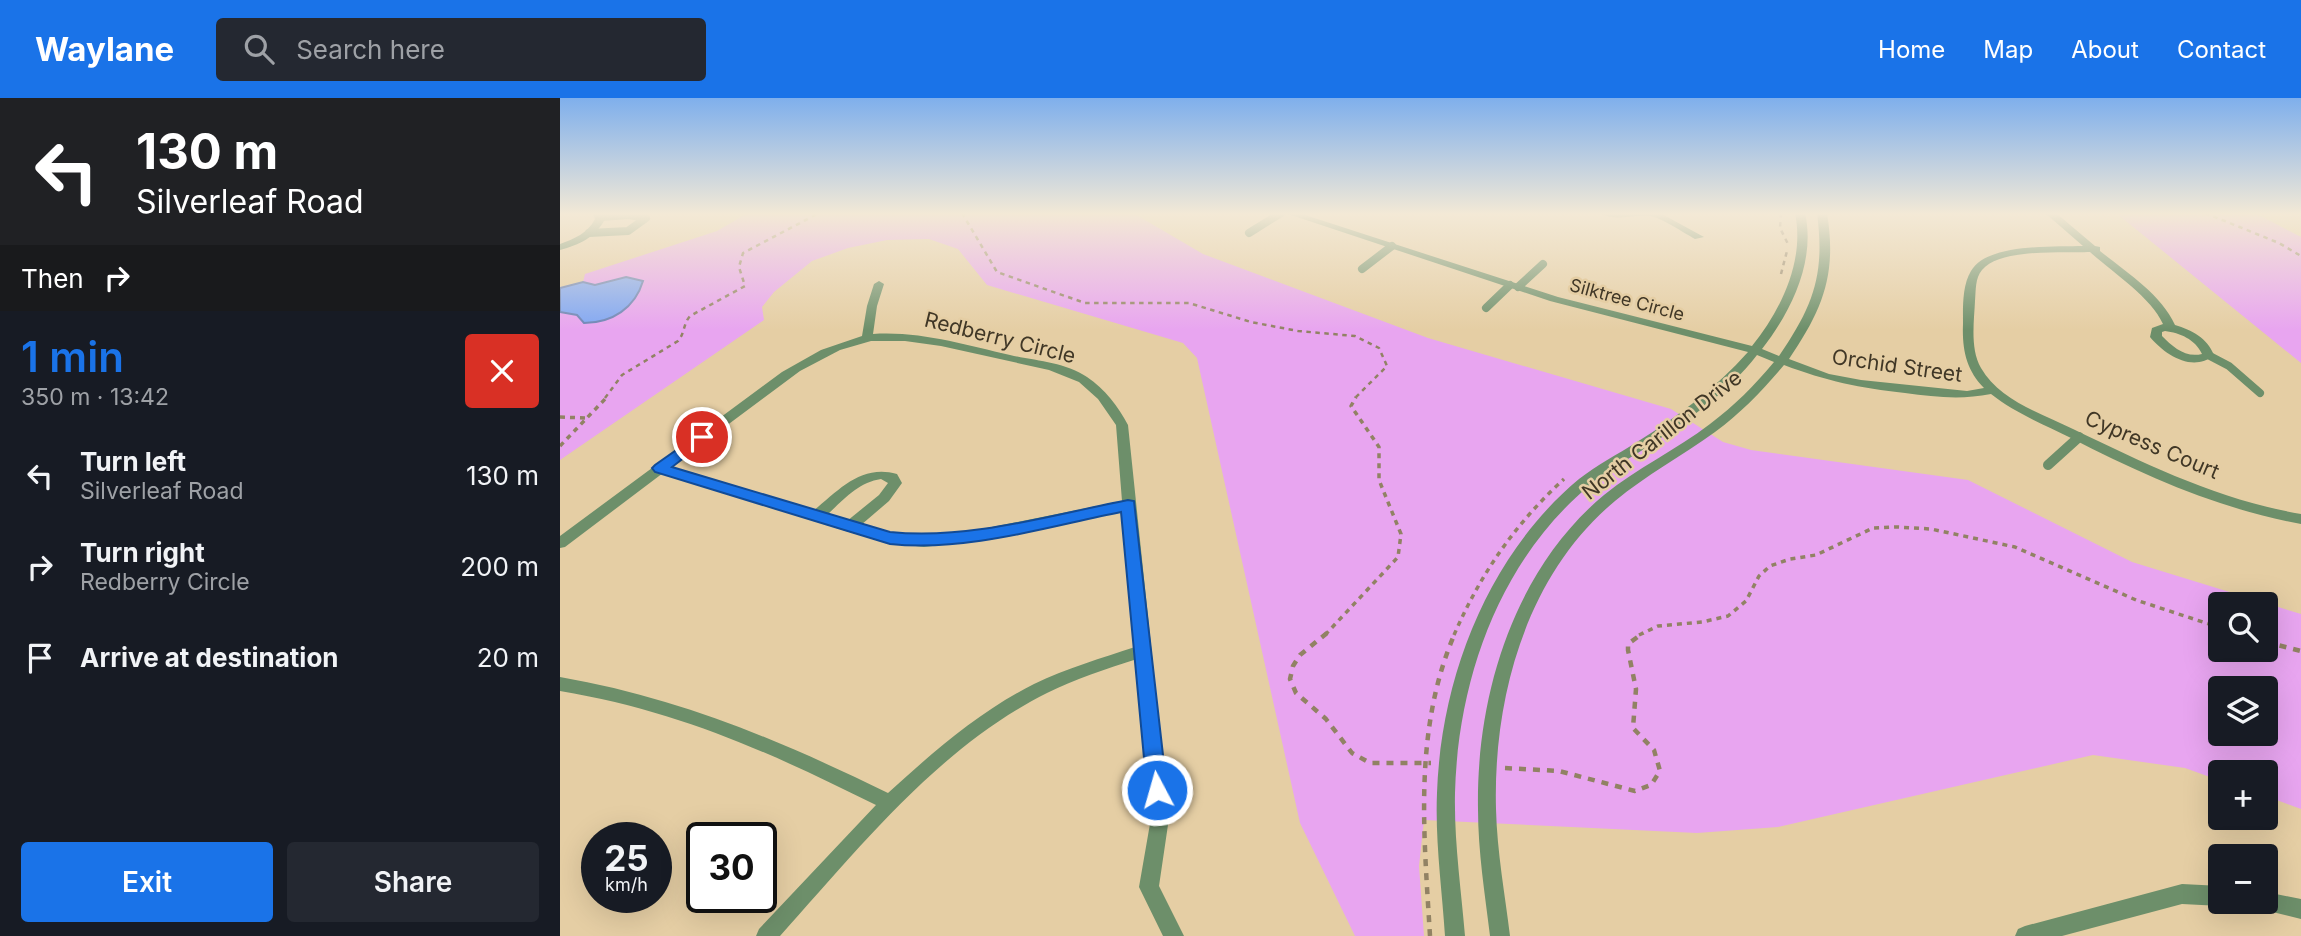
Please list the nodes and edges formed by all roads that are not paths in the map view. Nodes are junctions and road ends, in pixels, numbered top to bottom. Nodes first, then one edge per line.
1 (1384, 252) edge
2 (1411, 252) edge
3 (1802, 252) edge
4 (1826, 252) edge
5 (2053, 252) edge
6 (2099, 252) edge
7 (1543, 264) dead end
8 (1362, 269) dead end
9 (879, 284) dead end
10 (1514, 286) junction
11 (1486, 308) dead end
12 (2170, 328) junction
13 (867, 339) junction
14 (1756, 351) junction
15 (2208, 355) junction
16 (1782, 361) junction
17 (1994, 390) junction
18 (2260, 393) dead end
19 (2079, 438) junction
20 (2048, 465) dead end
21 (660, 468) junction
22 (1128, 505) junction
23 (816, 517) junction
24 (2301, 519) edge
25 (849, 527) junction
26 (560, 543) edge
27 (1142, 651) junction
28 (560, 684) edge
29 (890, 803) junction
30 (2208, 895) edge
31 (2278, 904) edge
32 (2301, 909) edge
33 (2079, 929) edge
34 (766, 936) edge
35 (1174, 936) edge
36 (1455, 936) edge
37 (1500, 936) edge
38 (2025, 936) edge

1 - 8 lane
2 - 10 street, Silktree Circle
3 - 14 street, North Carillon Drive
4 - 16 street, North Carillon Drive
5 - 17 street, Cypress Court
6 - 12 street
7 - 10 lane
9 - 13 street
10 - 11 lane
10 - 14 street, Silktree Circle
12 - 15 street
12 - 15 street
13 - 21 street, Redberry Circle
13 - 22 street, Redberry Circle
14 - 16 street, Orchid Street
14 - 36 street, North Carillon Drive
15 - 18 lane
16 - 17 street, Orchid Street
16 - 37 street, North Carillon Drive
17 - 19 street, Cypress Court
19 - 20 lane
19 - 24 street, Cypress Court
21 - 23 street
21 - 26 street, Redberry Circle
22 - 25 street
22 - 27 street, Redberry Circle
23 - 25 street
23 - 25 street
27 - 29 street
27 - 35 street, Redberry Circle
28 - 29 street
29 - 34 street
30 - 33 street
31 - 32 street
33 - 38 street

